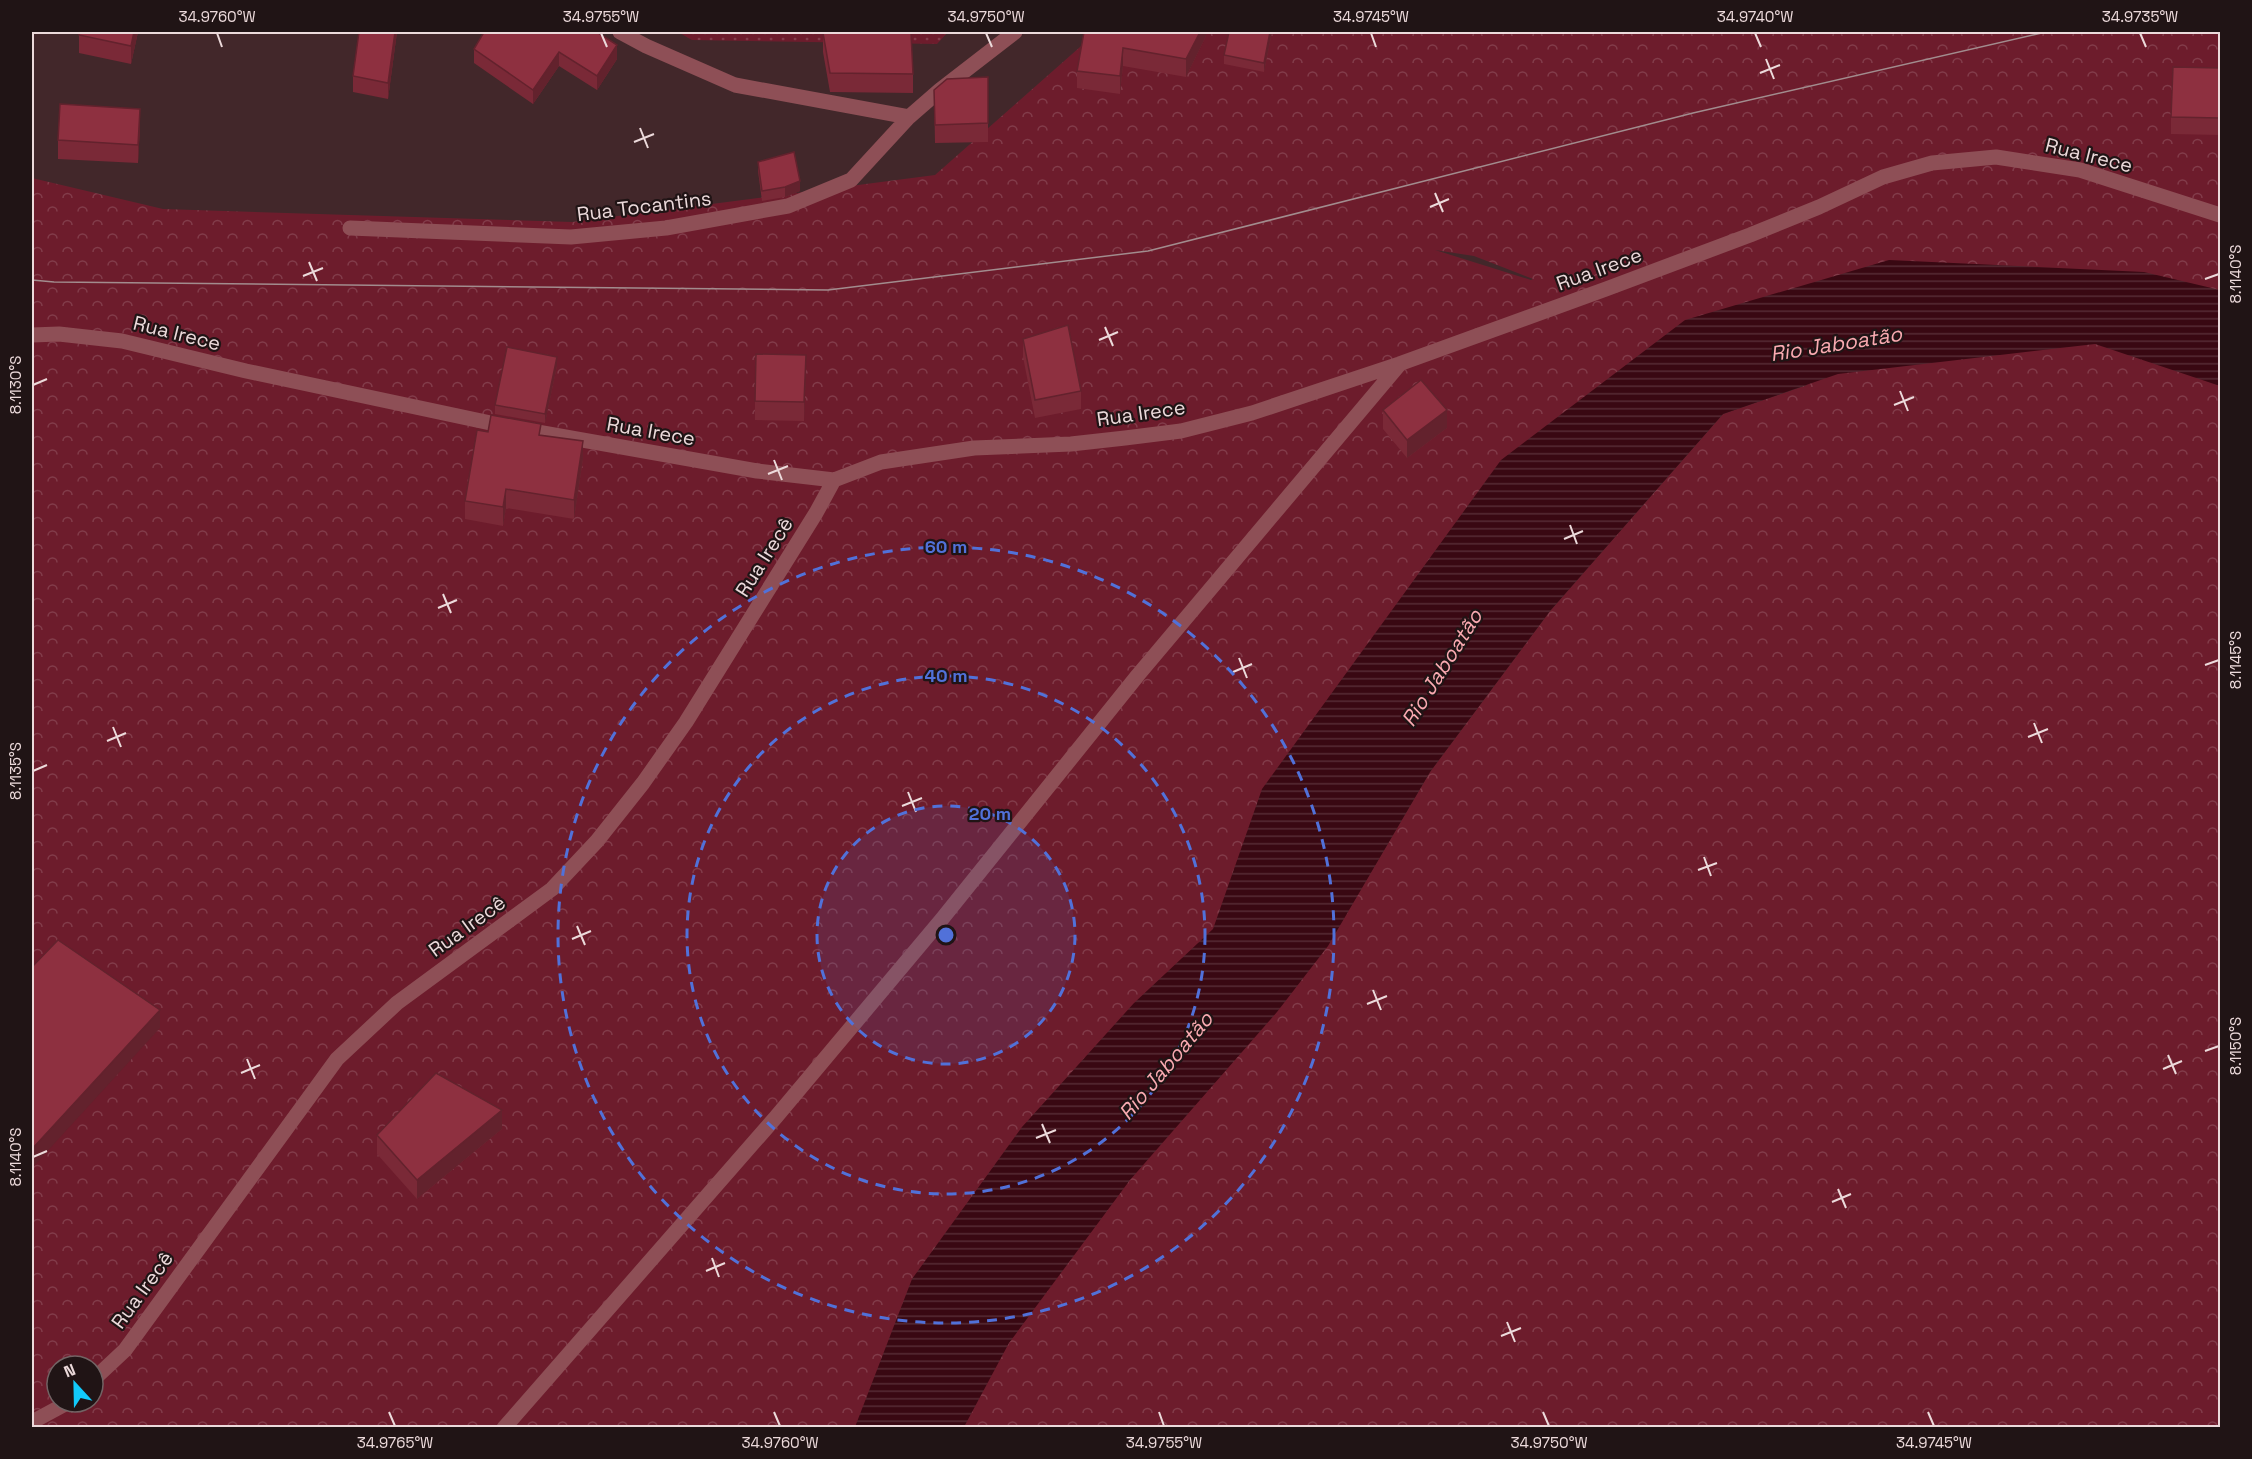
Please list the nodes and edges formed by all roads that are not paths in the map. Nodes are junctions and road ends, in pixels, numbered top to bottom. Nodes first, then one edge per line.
1 (620, 32) edge
2 (1015, 32) edge
3 (909, 117) junction
4 (2220, 215) edge
5 (350, 228) dead end
6 (32, 335) edge
7 (1399, 364) junction
8 (834, 480) junction
9 (105, 1369) edge
10 (47, 1414) edge
11 (32, 1422) edge
12 (504, 1428) edge

1 - 3 street
2 - 3 street, Rua Tocantins
3 - 5 street, Rua Tocantins
4 - 7 street, Rua Irece
6 - 8 street, Rua Irece
7 - 8 street, Rua Irece
7 - 12 street
8 - 9 street, Rua Irecê
10 - 11 street

